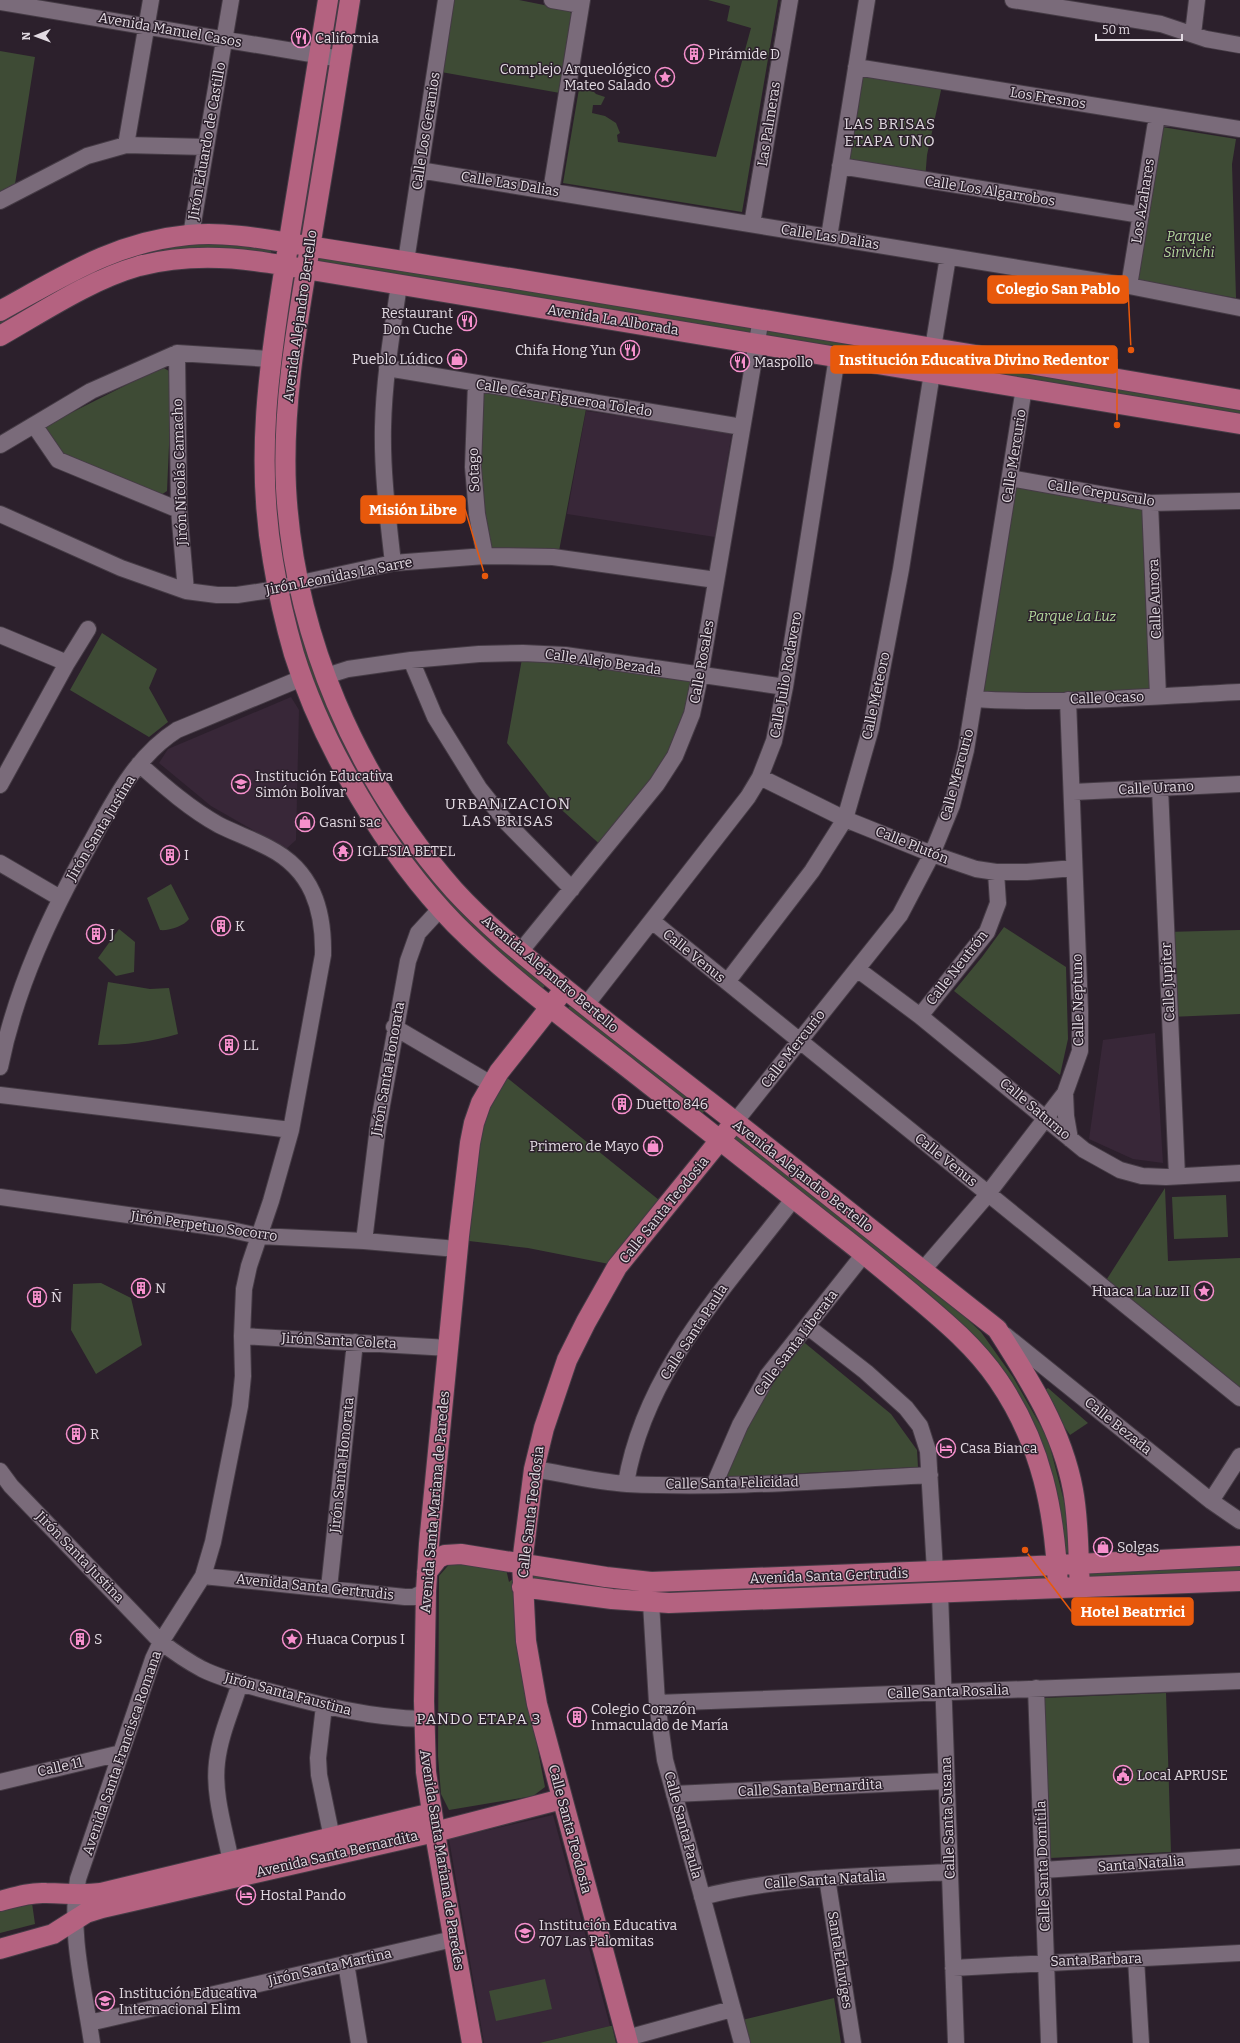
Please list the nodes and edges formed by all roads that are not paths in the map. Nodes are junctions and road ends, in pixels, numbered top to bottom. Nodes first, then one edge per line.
1 (151, 0) edge
2 (231, 0) edge
3 (328, 0) edge
4 (350, 0) edge
5 (446, 0) edge
6 (552, 0) edge
7 (790, 0) edge
8 (867, 0) edge
9 (1013, 0) edge
10 (1197, 0) edge
11 (2, 2) edge
12 (582, 2) edge
13 (77, 7) edge
14 (148, 26) junction
15 (1193, 34) junction
16 (225, 40) junction
17 (1240, 45) edge
18 (319, 55) junction
19 (341, 59) junction
20 (856, 67) junction
21 (1157, 116) junction
22 (1240, 129) edge
23 (126, 145) junction
24 (206, 147) junction
25 (840, 166) junction
26 (419, 170) junction
27 (551, 191) junction
28 (0, 201) edge
29 (1141, 215) junction
30 (752, 224) junction
31 (191, 235) junction
32 (829, 237) junction
33 (288, 243) junction
34 (310, 246) junction
35 (948, 257) junction
36 (406, 261) junction
37 (285, 266) junction
38 (306, 269) junction
39 (399, 285) junction
40 (1129, 286) junction
41 (1240, 308) edge
42 (0, 311) edge
43 (761, 318) junction
44 (0, 336) edge
45 (756, 344) junction
46 (933, 348) junction
47 (178, 353) junction
48 (837, 357) junction
49 (270, 359) junction
50 (387, 368) junction
51 (932, 373) junction
52 (476, 384) junction
53 (1024, 388) junction
54 (1240, 400) edge
55 (1240, 424) edge
56 (34, 425) junction
57 (742, 427) junction
58 (0, 445) edge
59 (1010, 478) junction
60 (1240, 500) edge
61 (1150, 503) junction
62 (179, 510) junction
63 (0, 514) edge
64 (485, 556) junction
65 (393, 563) junction
66 (716, 580) junction
67 (299, 583) junction
68 (278, 587) junction
69 (186, 591) junction
70 (88, 629) dead end
71 (0, 635) edge
72 (445, 657) junction
73 (411, 660) junction
74 (67, 663) junction
75 (326, 676) junction
76 (700, 676) junction
77 (302, 678) junction
78 (786, 687) junction
79 (424, 690) junction
80 (1240, 692) edge
81 (1158, 696) junction
82 (974, 698) junction
83 (1068, 700) junction
84 (139, 764) junction
85 (760, 776) junction
86 (1240, 784) edge
87 (0, 785) edge
88 (1160, 788) junction
89 (1073, 792) junction
90 (845, 818) junction
91 (932, 854) junction
92 (0, 863) edge
93 (1074, 868) junction
94 (996, 872) junction
95 (572, 889) junction
96 (60, 898) junction
97 (441, 908) junction
98 (652, 921) junction
99 (520, 952) junction
100 (857, 969) junction
101 (727, 982) junction
102 (565, 989) junction
103 (586, 1005) junction
104 (550, 1007) junction
105 (920, 1016) junction
106 (394, 1027) junction
107 (798, 1040) junction
108 (0, 1067) edge
109 (491, 1084) junction
110 (1065, 1093) junction
111 (0, 1095) edge
112 (1046, 1118) junction
113 (735, 1122) junction
114 (292, 1130) junction
115 (721, 1139) junction
116 (1070, 1139) junction
117 (1240, 1173) edge
118 (1177, 1176) junction
119 (987, 1193) junction
120 (0, 1197) edge
121 (794, 1198) junction
122 (259, 1236) junction
123 (364, 1241) junction
124 (457, 1249) junction
125 (858, 1261) junction
126 (922, 1271) junction
127 (807, 1326) junction
128 (997, 1329) junction
129 (242, 1336) junction
130 (355, 1342) junction
131 (443, 1347) junction
132 (1240, 1398) edge
133 (1240, 1456) edge
134 (534, 1469) junction
135 (0, 1471) edge
136 (930, 1475) junction
137 (626, 1484) junction
138 (714, 1485) junction
139 (1211, 1501) junction
140 (1240, 1521) edge
141 (1240, 1556) edge
142 (522, 1563) junction
143 (1079, 1564) junction
144 (1058, 1565) junction
145 (935, 1571) junction
146 (203, 1576) junction
147 (426, 1581) junction
148 (1240, 1581) edge
149 (522, 1587) junction
150 (1080, 1587) junction
151 (329, 1588) junction
152 (1058, 1588) junction
153 (940, 1593) junction
154 (651, 1603) junction
155 (161, 1642) junction
156 (1240, 1681) edge
157 (240, 1683) junction
158 (1036, 1688) junction
159 (943, 1692) junction
160 (657, 1703) junction
161 (324, 1706) junction
162 (424, 1719) junction
163 (121, 1753) junction
164 (946, 1781) junction
165 (0, 1782) edge
166 (674, 1794) junction
167 (562, 1799) junction
168 (434, 1822) junction
169 (332, 1838) junction
170 (1240, 1857) edge
171 (231, 1862) junction
172 (1043, 1870) junction
173 (950, 1872) junction
174 (827, 1878) junction
175 (75, 1896) junction
176 (702, 1897) junction
177 (0, 1901) edge
178 (74, 1920) junction
179 (454, 1938) junction
180 (0, 1949) edge
181 (1240, 1953) edge
182 (1136, 1959) junction
183 (1046, 1962) junction
184 (346, 1964) junction
185 (953, 1968) junction
186 (732, 2009) junction
187 (89, 2023) junction
188 (627, 2040) edge
189 (92, 2043) edge
190 (360, 2043) edge
191 (472, 2043) edge
192 (742, 2043) edge
193 (853, 2043) edge
194 (956, 2043) edge
195 (1049, 2043) edge
196 (1141, 2043) edge

1 - 14 street
2 - 16 street, Jirón Eduardo de Castillo
3 - 18 main road, Avenida Alejandro Bertello
4 - 19 main road, Avenida Alejandro Bertello
5 - 26 street, Calle Los Geranios
6 - 12 street
7 - 30 street, Las Palmeras
8 - 20 street
9 - 15 street
10 - 15 street
11 - 13 street, Avenida Manuel Casos
12 - 27 street
13 - 14 street, Avenida Manuel Casos
14 - 16 street, Avenida Manuel Casos
14 - 23 street
15 - 17 street
16 - 18 street, Avenida Manuel Casos
16 - 24 street, Jirón Eduardo de Castillo
18 - 19 street, Avenida Manuel Casos
18 - 33 main road, Avenida Alejandro Bertello
19 - 34 main road, Avenida Alejandro Bertello
20 - 21 street, Los Fresnos
20 - 25 street
21 - 22 street, Los Fresnos
21 - 29 street, Los Azahares
23 - 24 street
23 - 28 street
24 - 31 street, Jirón Eduardo de Castillo
25 - 29 street, Calle Los Algarrobos
25 - 32 street
26 - 27 street, Calle Las Dalias
26 - 36 street, Calle Los Geranios
27 - 30 street, Calle Las Dalias
29 - 40 street, Los Azahares
30 - 32 street, Calle Las Dalias
31 - 33 main road, Avenida La Alborada
31 - 42 main road, Avenida La Alborada
32 - 35 street, Calle Las Dalias
33 - 34 main road, Avenida La Alborada
33 - 37 main road, Avenida Alejandro Bertello
34 - 36 main road, Avenida La Alborada
34 - 38 main road, Avenida Alejandro Bertello
35 - 40 street, Calle Las Dalias
35 - 46 street
36 - 43 main road, Avenida La Alborada
37 - 38 main road, Avenida La Alborada
37 - 44 main road, Avenida La Alborada
37 - 49 main road, Avenida Alejandro Bertello
38 - 39 main road, Avenida La Alborada
38 - 67 main road, Avenida Alejandro Bertello
39 - 45 main road, Avenida La Alborada
39 - 50 street
40 - 41 street, Calle Las Dalias
43 - 45 street, Calle Rosales
43 - 46 main road, Avenida La Alborada
45 - 48 main road, Avenida La Alborada
45 - 57 street, Calle Rosales
46 - 54 main road, Avenida La Alborada
47 - 49 street
47 - 56 street
47 - 62 street, Jirón Nicolás Camacho
48 - 51 main road, Avenida La Alborada
48 - 78 street, Calle Julio Rodavero
49 - 68 main road, Avenida Alejandro Bertello
50 - 52 street, Calle César Figueroa Toledo
50 - 65 street
51 - 53 main road, Avenida La Alborada
51 - 90 street, Calle Meteoro
52 - 57 street, Calle César Figueroa Toledo
52 - 64 street, Sotago
53 - 55 main road, Avenida La Alborada
53 - 59 street, Calle Mercurio
56 - 58 street
56 - 62 street
57 - 66 street, Calle Rosales
59 - 61 street, Calle Crepusculo
59 - 82 street, Calle Mercurio
60 - 61 street, Calle Crepusculo
61 - 81 street, Calle Aurora
62 - 69 street, Jirón Nicolás Camacho
63 - 69 street, Jirón Leonidas La Sarre
64 - 65 street, Jirón Leonidas La Sarre
64 - 66 street, Jirón Leonidas La Sarre
65 - 67 street, Jirón Leonidas La Sarre
66 - 76 street, Calle Rosales
67 - 68 street, Jirón Leonidas La Sarre
67 - 75 main road, Avenida Alejandro Bertello
68 - 69 street, Jirón Leonidas La Sarre
68 - 77 main road, Avenida Alejandro Bertello
70 - 74 street
71 - 74 street
72 - 73 street, Calle Alejo Bezada
72 - 76 street, Calle Alejo Bezada
72 - 79 street
73 - 75 street, Calle Alejo Bezada
73 - 79 street
74 - 87 street
75 - 99 main road, Avenida Alejandro Bertello
76 - 78 street, Calle Alejo Bezada
76 - 95 street, Calle Rosales
77 - 84 street, Jirón Santa Justina
77 - 97 main road, Avenida Alejandro Bertello
78 - 85 street, Calle Julio Rodavero
79 - 95 street
80 - 81 street, Calle Ocaso
81 - 83 street, Calle Ocaso
82 - 83 street, Calle Ocaso
82 - 91 street, Calle Mercurio
83 - 89 street, Calle Neptuno
84 - 96 street, Jirón Santa Justina
84 - 114 street, Avenida Santa Francisca Romana
85 - 90 street, Calle Plutón
85 - 98 street, Calle Julio Rodavero
86 - 88 street, Calle Urano
88 - 89 street, Calle Urano
88 - 118 street, Calle Jupiter
89 - 93 street, Calle Neptuno
90 - 91 street, Calle Plutón
90 - 101 street, Calle Meteoro
91 - 94 street, Calle Plutón
91 - 100 street, Calle Mercurio
92 - 96 street
93 - 94 street, Calle Plutón
93 - 110 street, Calle Neptuno
94 - 105 street, Calle Neutrón
95 - 99 street, Calle Rosales
96 - 108 street, Jirón Santa Justina
97 - 104 main road, Avenida Alejandro Bertello
97 - 106 street, Jirón Santa Honorata
98 - 101 street, Calle Venus
98 - 103 street, Calle Julio Rodavero
99 - 102 main road, Avenida Alejandro Bertello
100 - 105 street, Calle Saturno
100 - 107 street, Calle Mercurio
101 - 107 street, Calle Venus
102 - 103 main road, Avenida Alejandro Bertello
102 - 104 main road, Avenida Santa Mariana de Paredes
103 - 113 main road, Avenida Alejandro Bertello
104 - 109 main road, Avenida Santa Mariana de Paredes
104 - 115 main road, Avenida Alejandro Bertello
105 - 112 street, Calle Saturno
106 - 109 street
106 - 123 street, Jirón Santa Honorata
107 - 113 street, Calle Mercurio
107 - 119 street, Calle Venus
109 - 124 main road, Avenida Santa Mariana de Paredes
110 - 112 street, Calle Neptuno
110 - 116 street
111 - 114 street
112 - 116 street, Calle Saturno
112 - 119 street, Calle Neptuno
113 - 115 main road, Calle Santa Teodosia
113 - 126 main road, Avenida Alejandro Bertello
114 - 122 street, Avenida Santa Francisca Romana
115 - 121 main road, Avenida Alejandro Bertello
115 - 134 main road, Calle Santa Teodosia
116 - 118 street, Calle Saturno
117 - 118 street, Calle Saturno
119 - 126 street, Calle Neptuno
119 - 132 street, Calle Venus
120 - 122 street, Jirón Perpetuo Socorro
121 - 125 main road, Avenida Alejandro Bertello
121 - 137 street, Calle Santa Paula
122 - 123 street, Jirón Perpetuo Socorro
122 - 129 street, Avenida Santa Francisca Romana
123 - 124 street, Jirón Perpetuo Socorro
124 - 131 main road, Avenida Santa Mariana de Paredes
125 - 127 street, Calle Santa Liberata
125 - 144 main road, Avenida Alejandro Bertello
126 - 128 main road, Avenida Alejandro Bertello
127 - 136 street
127 - 138 street, Calle Santa Liberata
128 - 139 street, Calle Bezada
128 - 143 main road, Avenida Alejandro Bertello
129 - 130 street, Jirón Santa Coleta
129 - 146 street, Avenida Santa Francisca Romana
130 - 131 street, Jirón Santa Coleta
130 - 151 street, Jirón Santa Honorata
131 - 147 main road, Avenida Santa Mariana de Paredes
133 - 139 street
134 - 137 street, Calle Santa Felicidad
134 - 142 main road, Calle Santa Teodosia
135 - 155 street, Jirón Santa Justina
136 - 138 street, Calle Santa Felicidad
136 - 145 street
137 - 138 street, Calle Santa Felicidad
139 - 140 street, Calle Bezada
141 - 143 main road, Avenida Santa Gertrudis
142 - 145 main road, Avenida Santa Gertrudis
142 - 147 main road, Avenida Santa Gertrudis
142 - 149 main road, Calle Santa Teodosia
143 - 144 main road, Avenida Santa Gertrudis
143 - 150 main road, Avenida Alejandro Bertello
144 - 145 main road, Avenida Santa Gertrudis
144 - 152 main road, Avenida Alejandro Bertello
146 - 151 street, Avenida Santa Gertrudis
146 - 155 street, Avenida Santa Francisca Romana
147 - 151 street, Avenida Santa Gertrudis
147 - 162 main road, Avenida Santa Mariana de Paredes
148 - 150 main road, Avenida Santa Gertrudis
149 - 154 main road, Avenida Santa Gertrudis
149 - 167 main road, Calle Santa Teodosia
150 - 152 main road, Avenida Santa Gertrudis
152 - 153 main road, Avenida Santa Gertrudis
153 - 154 main road, Avenida Santa Gertrudis
153 - 159 street, Calle Santa Susana
154 - 160 street, Calle Santa Paula
155 - 157 street, Jirón Santa Faustina
155 - 163 street, Avenida Santa Francisca Romana
156 - 158 street, Calle Santa Rosalia
157 - 161 street, Jirón Santa Faustina
157 - 171 street
158 - 159 street, Calle Santa Rosalia
158 - 172 street, Calle Santa Domitila
159 - 160 street, Calle Santa Rosalia
159 - 164 street, Calle Santa Susana
160 - 166 street, Calle Santa Paula
161 - 162 street, Jirón Santa Faustina
161 - 169 street
162 - 168 main road, Avenida Santa Mariana de Paredes
163 - 165 street, Calle 11
163 - 175 street, Avenida Santa Francisca Romana
164 - 166 street, Calle Santa Bernardita
164 - 173 street, Calle Santa Susana
166 - 176 street, Calle Santa Paula
167 - 168 main road, Avenida Santa Bernardita
167 - 188 main road, Calle Santa Teodosia
168 - 169 main road, Avenida Santa Bernardita
168 - 178 main road, Avenida Santa Bernardita
168 - 179 main road, Avenida Santa Mariana de Paredes
169 - 171 main road, Avenida Santa Bernardita
170 - 172 street, Santa Natalia
171 - 175 main road, Avenida Santa Bernardita
172 - 183 street, Calle Santa Domitila
173 - 174 street, Calle Santa Natalia
173 - 185 street, Calle Santa Susana
174 - 176 street, Calle Santa Natalia
174 - 193 street, Santa Eduviges
175 - 177 main road, Avenida Santa Bernardita
175 - 178 street, Avenida Santa Francisca Romana
176 - 186 street, Calle Santa Paula
178 - 180 main road, Avenida Santa Bernardita
178 - 187 street, Avenida Santa Francisca Romana
179 - 184 street, Jirón Santa Martina
179 - 191 main road, Avenida Santa Mariana de Paredes
181 - 182 street, Santa Barbara
182 - 183 street, Santa Barbara
182 - 196 street
183 - 185 street, Santa Barbara
183 - 195 street, Calle Santa Domitila
184 - 187 street, Jirón Santa Martina
184 - 190 street
185 - 194 street, Calle Santa Susana
186 - 188 street
186 - 192 street, Calle Santa Paula
187 - 189 street, Avenida Santa Francisca Romana

